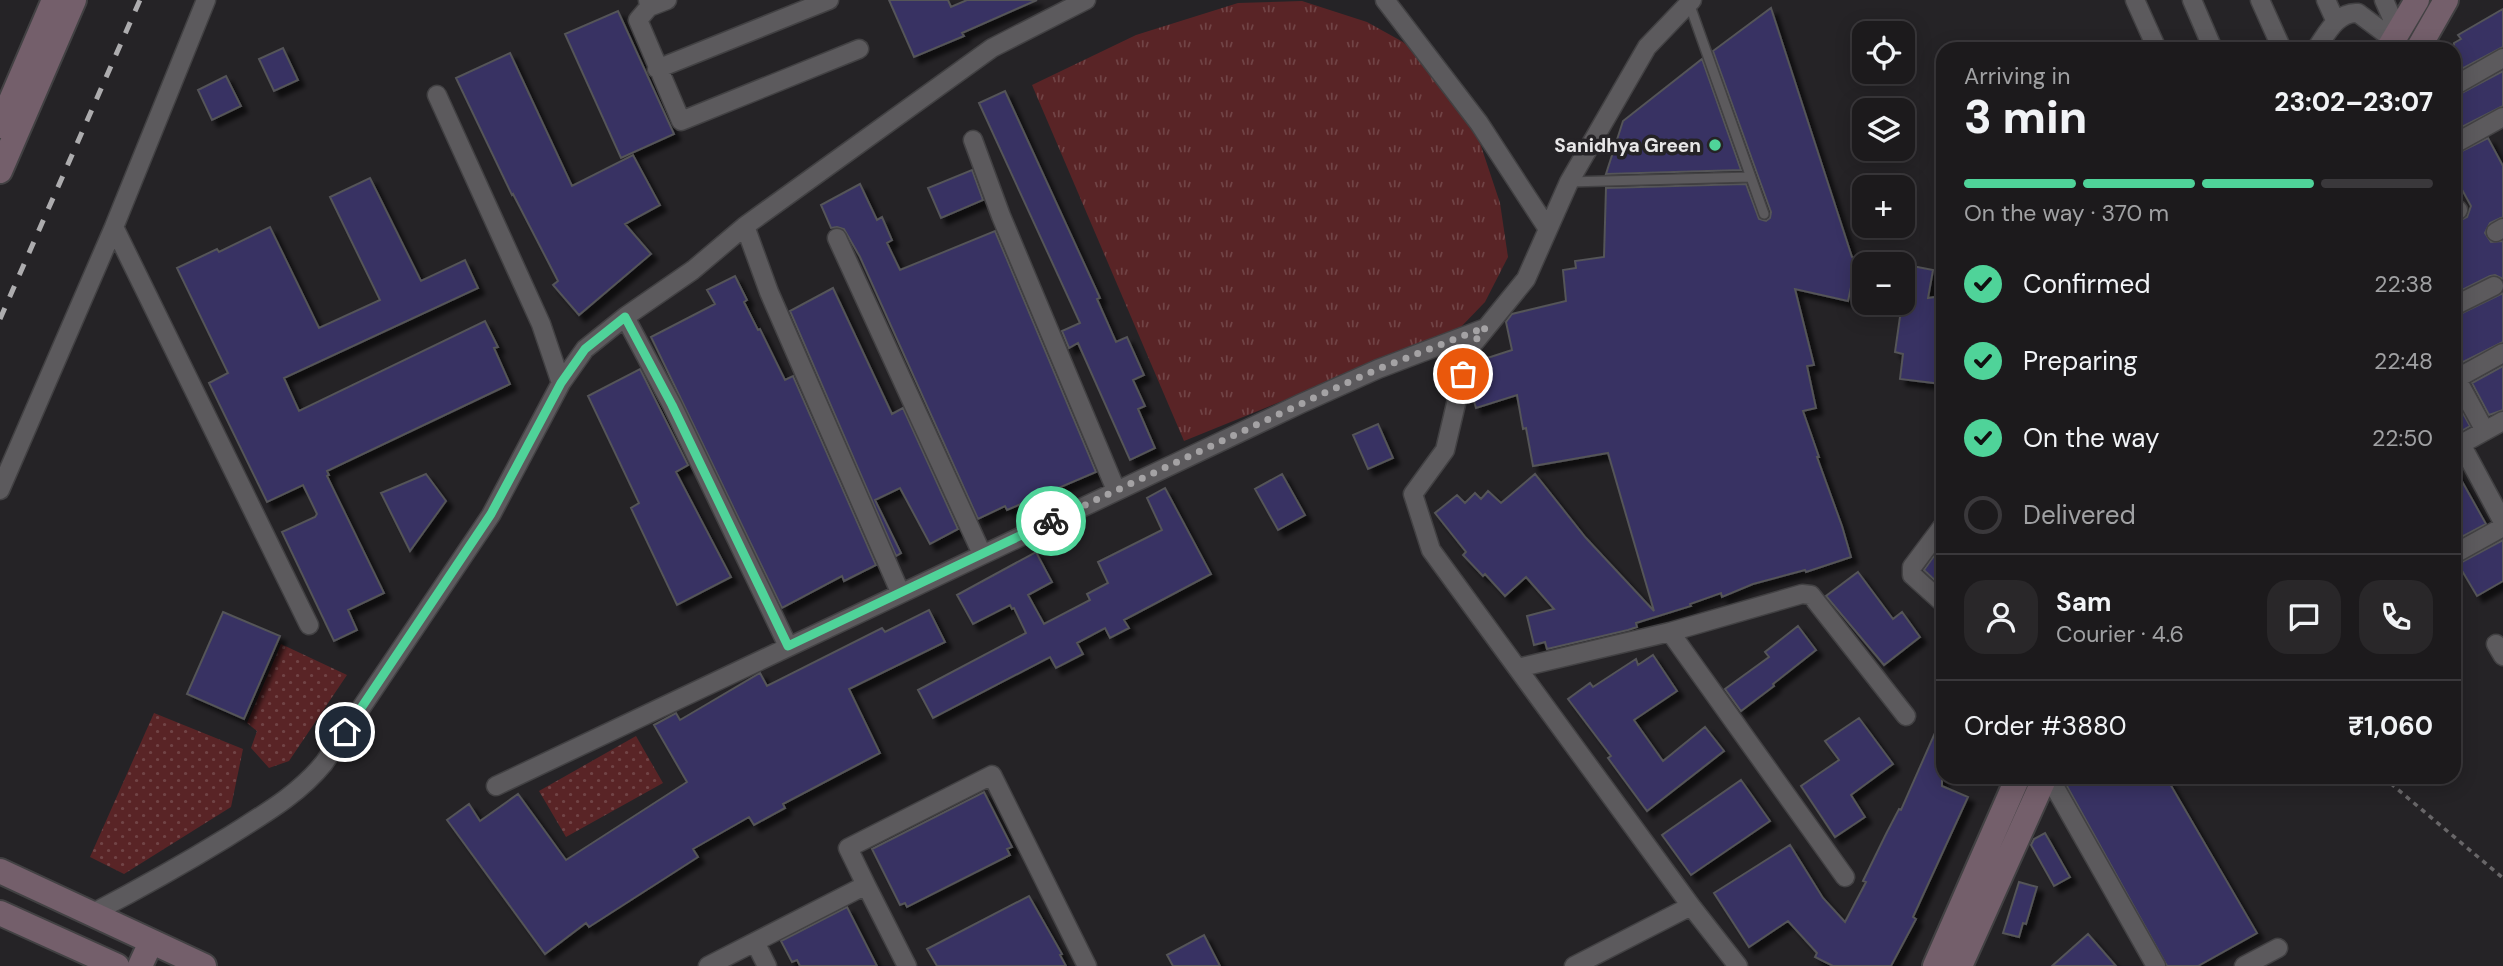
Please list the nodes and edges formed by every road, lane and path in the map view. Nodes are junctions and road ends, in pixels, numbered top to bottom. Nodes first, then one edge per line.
1 (54, 0) edge
2 (74, 0) edge
3 (206, 0) edge
4 (667, 0) edge
5 (829, 0) edge
6 (1086, 0) edge
7 (1385, 0) edge
8 (2135, 0) edge
9 (2192, 0) edge
10 (2260, 0) edge
11 (2326, 0) edge
12 (2385, 0) edge
13 (2417, 0) edge
14 (2446, 0) edge
15 (1690, 1) edge
16 (649, 3) edge
17 (2336, 22) junction
18 (2393, 40) edge
19 (2154, 42) edge
20 (2210, 42) edge
21 (2279, 42) edge
22 (2321, 42) edge
23 (2422, 42) edge
24 (859, 49) dead end
25 (2503, 58) edge
26 (657, 69) junction
27 (2461, 82) edge
28 (437, 95) dead end
29 (2503, 117) edge
30 (0, 126) edge
31 (973, 140) dead end
32 (2461, 140) edge
33 (0, 171) edge
34 (1751, 177) junction
35 (1569, 182) junction
36 (1764, 214) dead end
37 (745, 226) junction
38 (114, 227) junction
39 (1548, 229) junction
40 (837, 238) dead end
41 (2494, 286) dead end
42 (2461, 302) edge
43 (625, 317) junction
44 (1486, 327) junction
45 (2503, 353) edge
46 (2461, 374) edge
47 (561, 383) junction
48 (2461, 390) edge
49 (2503, 421) edge
50 (2485, 431) junction
51 (2461, 444) edge
52 (2461, 453) edge
53 (1116, 490) junction
54 (0, 491) edge
55 (2503, 525) edge
56 (1936, 536) edge
57 (2461, 550) edge
58 (982, 554) junction
59 (900, 593) junction
60 (1936, 597) edge
61 (309, 625) dead end
62 (1670, 632) junction
63 (788, 646) junction
64 (1518, 668) junction
65 (1906, 716) dead end
66 (2015, 784) edge
67 (2044, 784) edge
68 (2051, 784) edge
69 (2391, 784) edge
70 (496, 786) dead end
71 (0, 871) edge
72 (1844, 877) dead end
73 (2503, 878) edge
74 (866, 885) junction
75 (1691, 906) junction
76 (0, 913) edge
77 (91, 914) junction
78 (151, 942) junction
79 (755, 942) junction
80 (2278, 948) dead end
81 (117, 966) edge
82 (140, 966) edge
83 (204, 966) edge
84 (708, 966) edge
85 (767, 966) edge
86 (907, 966) edge
87 (1087, 966) edge
88 (1574, 966) edge
89 (1738, 966) edge
90 (1935, 966) edge
91 (1960, 966) edge
92 (2156, 966) edge
93 (2244, 966) edge

1 - 30 street
2 - 33 street
3 - 38 street
4 - 16 street
5 - 26 street
6 - 37 street
7 - 39 street
8 - 19 street
9 - 20 street
10 - 21 street
11 - 17 street
12 - 18 street
13 - 18 street
14 - 23 street
15 - 34 lane
15 - 35 street
16 - 26 street
17 - 18 street
17 - 22 street
24 - 26 street
25 - 27 street
28 - 47 street
29 - 32 street
31 - 53 street
34 - 35 lane
34 - 36 lane
35 - 39 street
37 - 43 street
37 - 59 street
38 - 54 street
38 - 61 street
39 - 44 street
40 - 58 street
41 - 42 street
43 - 47 street
43 - 63 street
44 - 53 street
44 - 64 street
45 - 46 street
47 - 77 street
48 - 50 street
49 - 50 street
50 - 51 street
52 - 55 street
53 - 58 street
55 - 57 street
56 - 60 street
58 - 59 street
59 - 63 street
62 - 64 street
62 - 65 street
62 - 72 street
63 - 70 street
64 - 75 street
66 - 90 street
67 - 91 street
68 - 92 street
69 - 73 path
71 - 77 street
74 - 79 street
74 - 86 street
74 - 87 street
75 - 88 street
75 - 89 street
76 - 81 street
77 - 78 street
78 - 82 street
78 - 83 street
79 - 84 street
79 - 85 street
80 - 93 street

